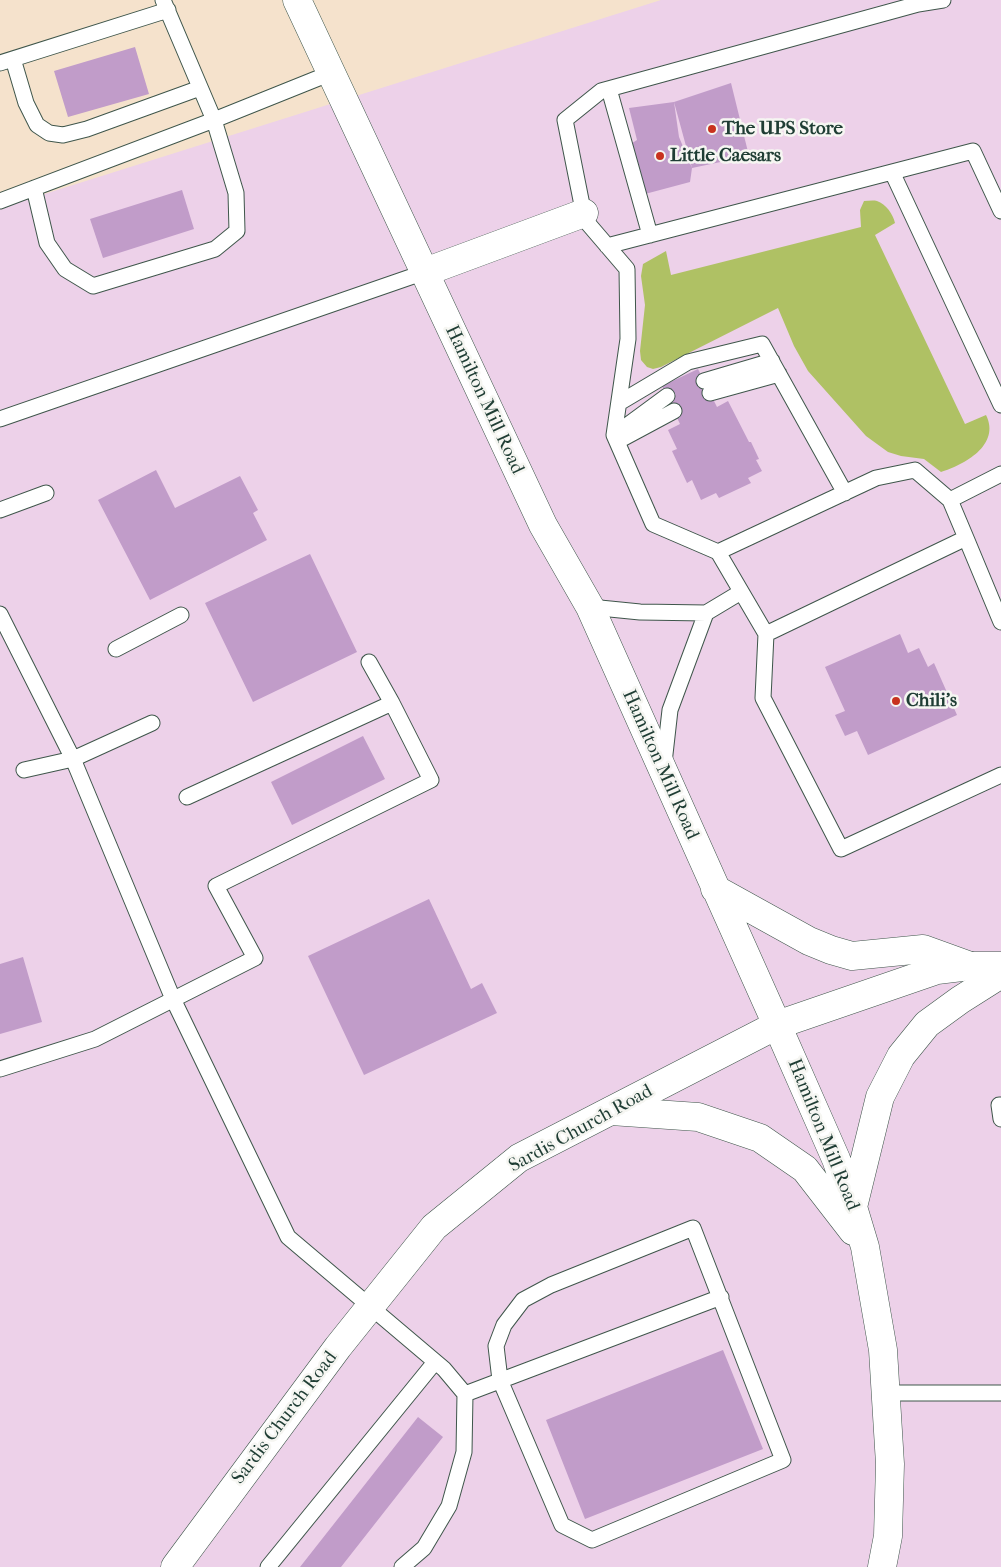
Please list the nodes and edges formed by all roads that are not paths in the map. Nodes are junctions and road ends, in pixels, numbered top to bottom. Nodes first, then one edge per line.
1 (296, 0) edge
2 (943, 0) edge
3 (165, 5) edge
4 (7, 61) edge
5 (331, 73) junction
6 (200, 88) junction
7 (609, 89) junction
8 (214, 120) junction
9 (892, 172) junction
10 (34, 188) junction
11 (0, 201) edge
12 (1001, 211) edge
13 (584, 213) junction
14 (650, 235) junction
15 (607, 246) junction
16 (425, 272) junction
17 (772, 361) junction
18 (779, 374) junction
19 (667, 396) dead end
20 (619, 403) junction
21 (1001, 405) edge
22 (674, 411) dead end
23 (0, 419) edge
24 (615, 438) junction
25 (1001, 474) edge
26 (845, 492) junction
27 (46, 493) dead end
28 (950, 500) junction
29 (0, 510) edge
30 (966, 538) junction
31 (718, 552) junction
32 (741, 592) junction
33 (590, 606) junction
34 (706, 613) junction
35 (0, 614) edge
36 (181, 615) dead end
37 (1001, 622) edge
38 (766, 634) junction
39 (116, 649) dead end
40 (369, 662) dead end
41 (392, 703) junction
42 (152, 723) dead end
43 (73, 759) junction
44 (24, 770) dead end
45 (663, 772) junction
46 (1001, 775) edge
47 (187, 797) dead end
48 (715, 889) junction
49 (970, 966) junction
50 (1001, 966) edge
51 (1001, 974) edge
52 (173, 999) junction
53 (777, 1025) junction
54 (0, 1069) edge
55 (1001, 1105) edge
56 (611, 1111) junction
57 (1001, 1120) edge
58 (853, 1207) junction
59 (865, 1247) junction
60 (721, 1297) junction
61 (370, 1308) junction
62 (435, 1362) junction
63 (500, 1380) junction
64 (886, 1393) junction
65 (1001, 1393) edge
66 (465, 1394) junction
67 (175, 1567) edge
68 (268, 1567) edge
69 (402, 1567) edge
70 (882, 1567) edge

1 - 5 main road, Hamilton Mill Road
2 - 7 lane
3 - 4 lane
3 - 6 lane
4 - 6 lane
5 - 8 lane
5 - 16 main road, Hamilton Mill Road
6 - 8 lane
7 - 13 lane
7 - 14 lane
8 - 10 lane
8 - 10 lane
9 - 12 lane
9 - 14 lane
9 - 21 lane
10 - 11 lane
13 - 15 lane
13 - 16 main road
14 - 15 lane
15 - 20 lane
16 - 23 lane
16 - 33 main road, Hamilton Mill Road
17 - 18 lane
17 - 18 lane
17 - 20 lane
18 - 26 lane
19 - 24 lane
20 - 24 lane
22 - 24 lane
24 - 31 lane
25 - 28 lane
26 - 28 lane
26 - 31 lane
27 - 29 lane
28 - 30 lane
30 - 37 lane
30 - 38 lane
31 - 32 lane
32 - 34 lane
32 - 38 lane
33 - 34 lane
33 - 45 main road, Hamilton Mill Road
34 - 45 lane
35 - 43 lane
36 - 39 lane
38 - 46 lane
40 - 41 lane
41 - 47 lane
41 - 52 lane
42 - 43 lane
43 - 44 lane
43 - 52 lane
45 - 48 main road, Hamilton Mill Road
48 - 49 main road
48 - 53 main road, Hamilton Mill Road
49 - 50 main road, Sardis Church Road
49 - 53 main road, Sardis Church Road
51 - 58 main road
52 - 54 lane
52 - 61 lane
53 - 56 main road, Sardis Church Road
53 - 58 main road, Hamilton Mill Road
55 - 57 lane
56 - 59 main road
56 - 61 main road, Sardis Church Road
58 - 59 main road, Hamilton Mill Road
59 - 64 main road, Hamilton Mill Road
60 - 63 lane
60 - 63 lane
60 - 63 lane
61 - 62 lane
61 - 67 main road, Sardis Church Road
62 - 66 lane
62 - 68 lane
63 - 66 lane
64 - 65 lane
64 - 70 main road, Hamilton Mill Road
66 - 69 lane

